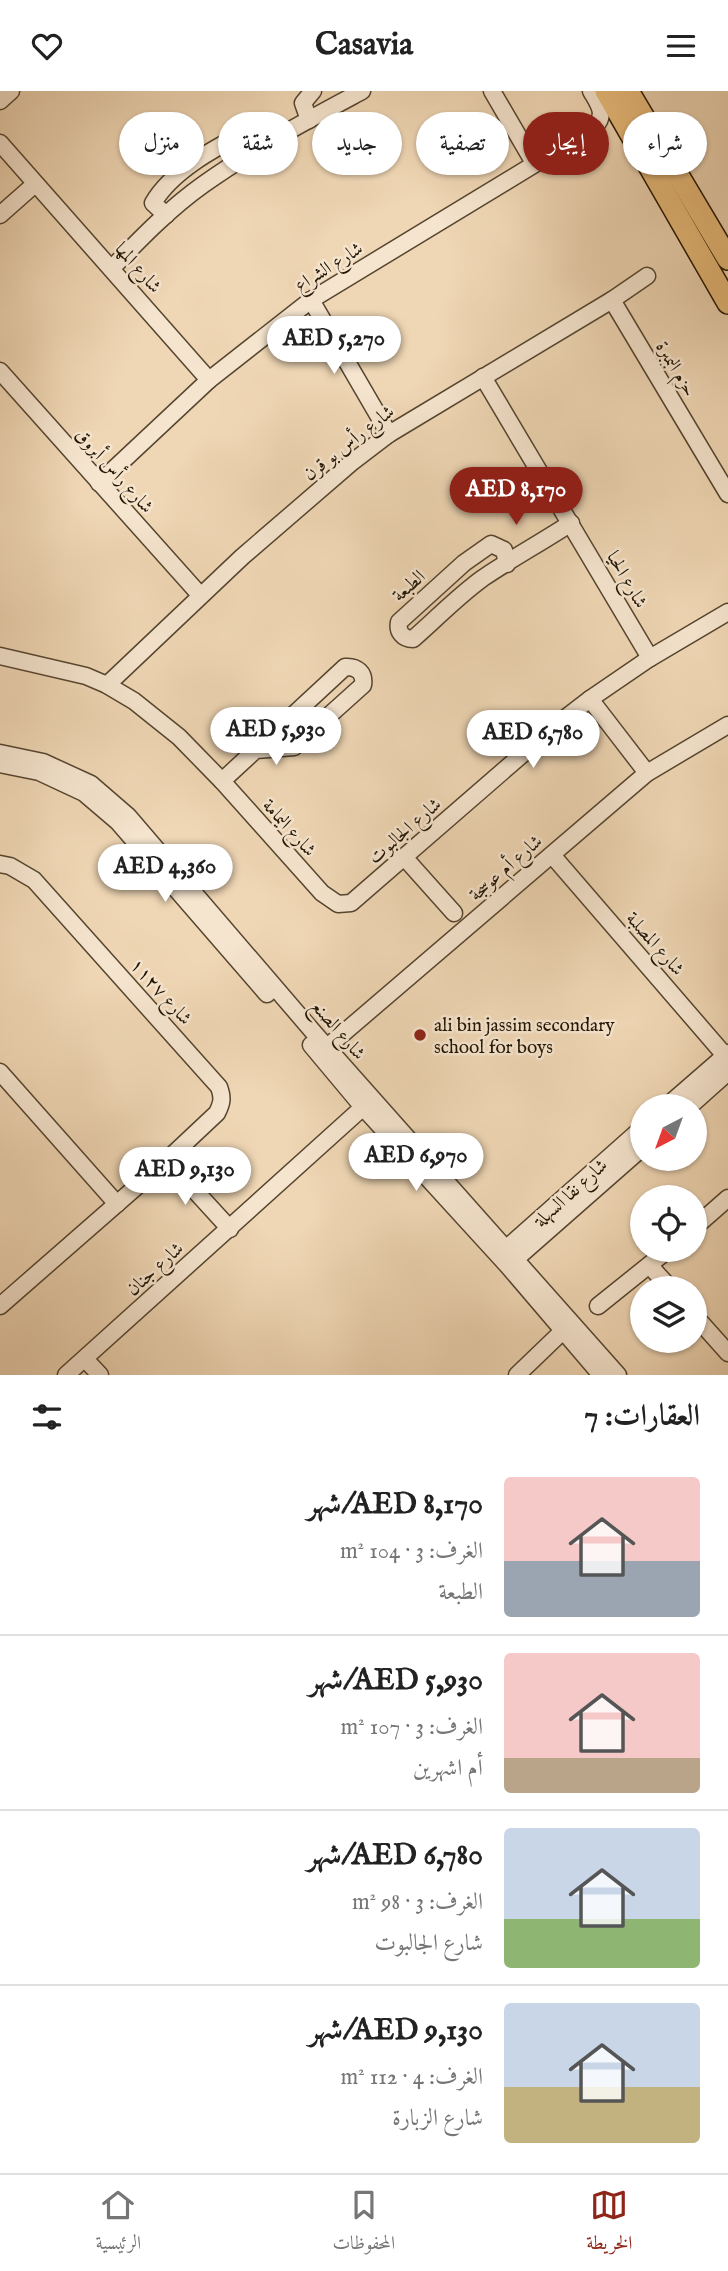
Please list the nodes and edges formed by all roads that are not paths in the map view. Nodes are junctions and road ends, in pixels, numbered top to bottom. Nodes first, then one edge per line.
1 (11, 91) edge
2 (313, 91) edge
3 (362, 91) edge
4 (492, 91) edge
5 (591, 91) edge
6 (606, 91) edge
7 (629, 92) edge
8 (0, 101) edge
9 (602, 112) edge
10 (309, 120) junction
11 (298, 126) edge
12 (0, 143) edge
13 (523, 144) edge
14 (218, 149) edge
15 (523, 170) edge
16 (218, 175) edge
17 (35, 184) junction
18 (153, 203) junction
19 (0, 215) edge
20 (166, 215) junction
21 (707, 224) junction
22 (148, 230) junction
23 (728, 243) edge
24 (728, 259) edge
25 (112, 268) junction
26 (647, 276) dead end
27 (311, 300) junction
28 (612, 300) junction
29 (728, 303) edge
30 (0, 371) edge
31 (483, 377) junction
32 (209, 380) junction
33 (389, 434) junction
34 (99, 483) junction
35 (728, 494) edge
36 (571, 523) junction
37 (496, 545) junction
38 (534, 547) junction
39 (507, 563) junction
40 (200, 595) junction
41 (728, 612) edge
42 (0, 656) edge
43 (650, 658) junction
44 (107, 685) junction
45 (590, 699) junction
46 (728, 725) edge
47 (277, 729) junction
48 (294, 747) junction
49 (256, 750) junction
50 (0, 753) edge
51 (0, 764) edge
52 (647, 773) junction
53 (222, 781) junction
54 (552, 855) junction
55 (404, 857) junction
56 (0, 864) edge
57 (338, 904) joint
58 (454, 913) dead end
59 (323, 1050) junction
60 (727, 1056) edge
61 (0, 1072) edge
62 (728, 1072) edge
63 (681, 1094) edge
64 (703, 1094) edge
65 (367, 1103) junction
66 (630, 1139) edge
67 (630, 1158) edge
68 (167, 1160) junction
69 (728, 1198) edge
70 (117, 1204) junction
71 (707, 1216) edge
72 (230, 1229) junction
73 (507, 1257) junction
74 (654, 1262) edge
75 (650, 1266) junction
76 (659, 1276) edge
77 (1, 1303) edge
78 (598, 1306) dead end
79 (567, 1327) junction
80 (707, 1329) edge
81 (728, 1353) edge
82 (85, 1359) junction
83 (66, 1375) edge
84 (100, 1375) edge
85 (516, 1375) edge
86 (601, 1375) edge
87 (618, 1375) edge

1 - 8 street
2 - 10 street
3 - 10 street
4 - 13 street
5 - 9 street, شارع الشراع
6 - 29 main road
7 - 21 main road
10 - 11 street
12 - 17 street, شارع المها
14 - 18 street
15 - 27 street, شارع الشراع
16 - 20 street
17 - 19 street
17 - 25 street, شارع المها
18 - 20 street
18 - 22 street
20 - 22 street
21 - 23 main road
21 - 24 main road
22 - 25 street
25 - 32 street, شارع المها
26 - 28 street, شارع رأس بو قرن
27 - 32 street, شارع الشراع
27 - 33 street
28 - 31 street, شارع رأس بو قرن
28 - 35 street, حزم البمبرة
30 - 34 street, شارع رأس أبروق
31 - 33 street, شارع رأس بو قرن
31 - 36 street, شارع الحيا
32 - 34 street, شارع الشراع
33 - 40 street, شارع رأس بو قرن
34 - 40 street, شارع رأس أبروق
36 - 38 street, الطبعة
36 - 43 street, شارع الحيا
37 - 38 street
37 - 39 street
37 - 39 street, الطبعة
38 - 39 street, الطبعة
40 - 44 street, شارع رأس بو قرن
41 - 43 street, شارع الجالبوت
42 - 44 street, شارع اليمامة
43 - 45 street, شارع الجالبوت
44 - 53 street, شارع اليمامة
45 - 52 street
45 - 55 street, شارع الجالبوت
46 - 52 street, شارع أم عوسجة
47 - 48 street
47 - 48 street
47 - 49 street
48 - 49 street
49 - 53 street
50 - 59 street, شارع الصنع
51 - 59 street, شارع الصنع
52 - 54 street, شارع أم عوسجة
53 - 57 street, شارع اليمامة
54 - 59 street, شارع أم عوسجة
54 - 60 street, شارع المصلبة
55 - 57 street, شارع الجالبوت
55 - 58 street
56 - 68 street, شارع ١١٢٧
59 - 65 street, شارع الصنع
60 - 63 street
61 - 70 street
62 - 64 street
65 - 72 street, شارع جنان
65 - 73 street, شارع الصنع
66 - 73 street, شارع نقا السهلة
67 - 73 street, شارع نقا السهلة
68 - 70 street, شارع ١١٢٧
68 - 72 street
69 - 71 street
70 - 77 street, شارع ١١٢٧
72 - 82 street, شارع جنان
73 - 79 street, شارع الصنع
74 - 75 street
75 - 76 street
75 - 78 street
79 - 85 street
79 - 86 street, شارع الصنع
79 - 87 street, شارع الصنع
80 - 81 street
82 - 83 street, شارع جنان
82 - 84 street

